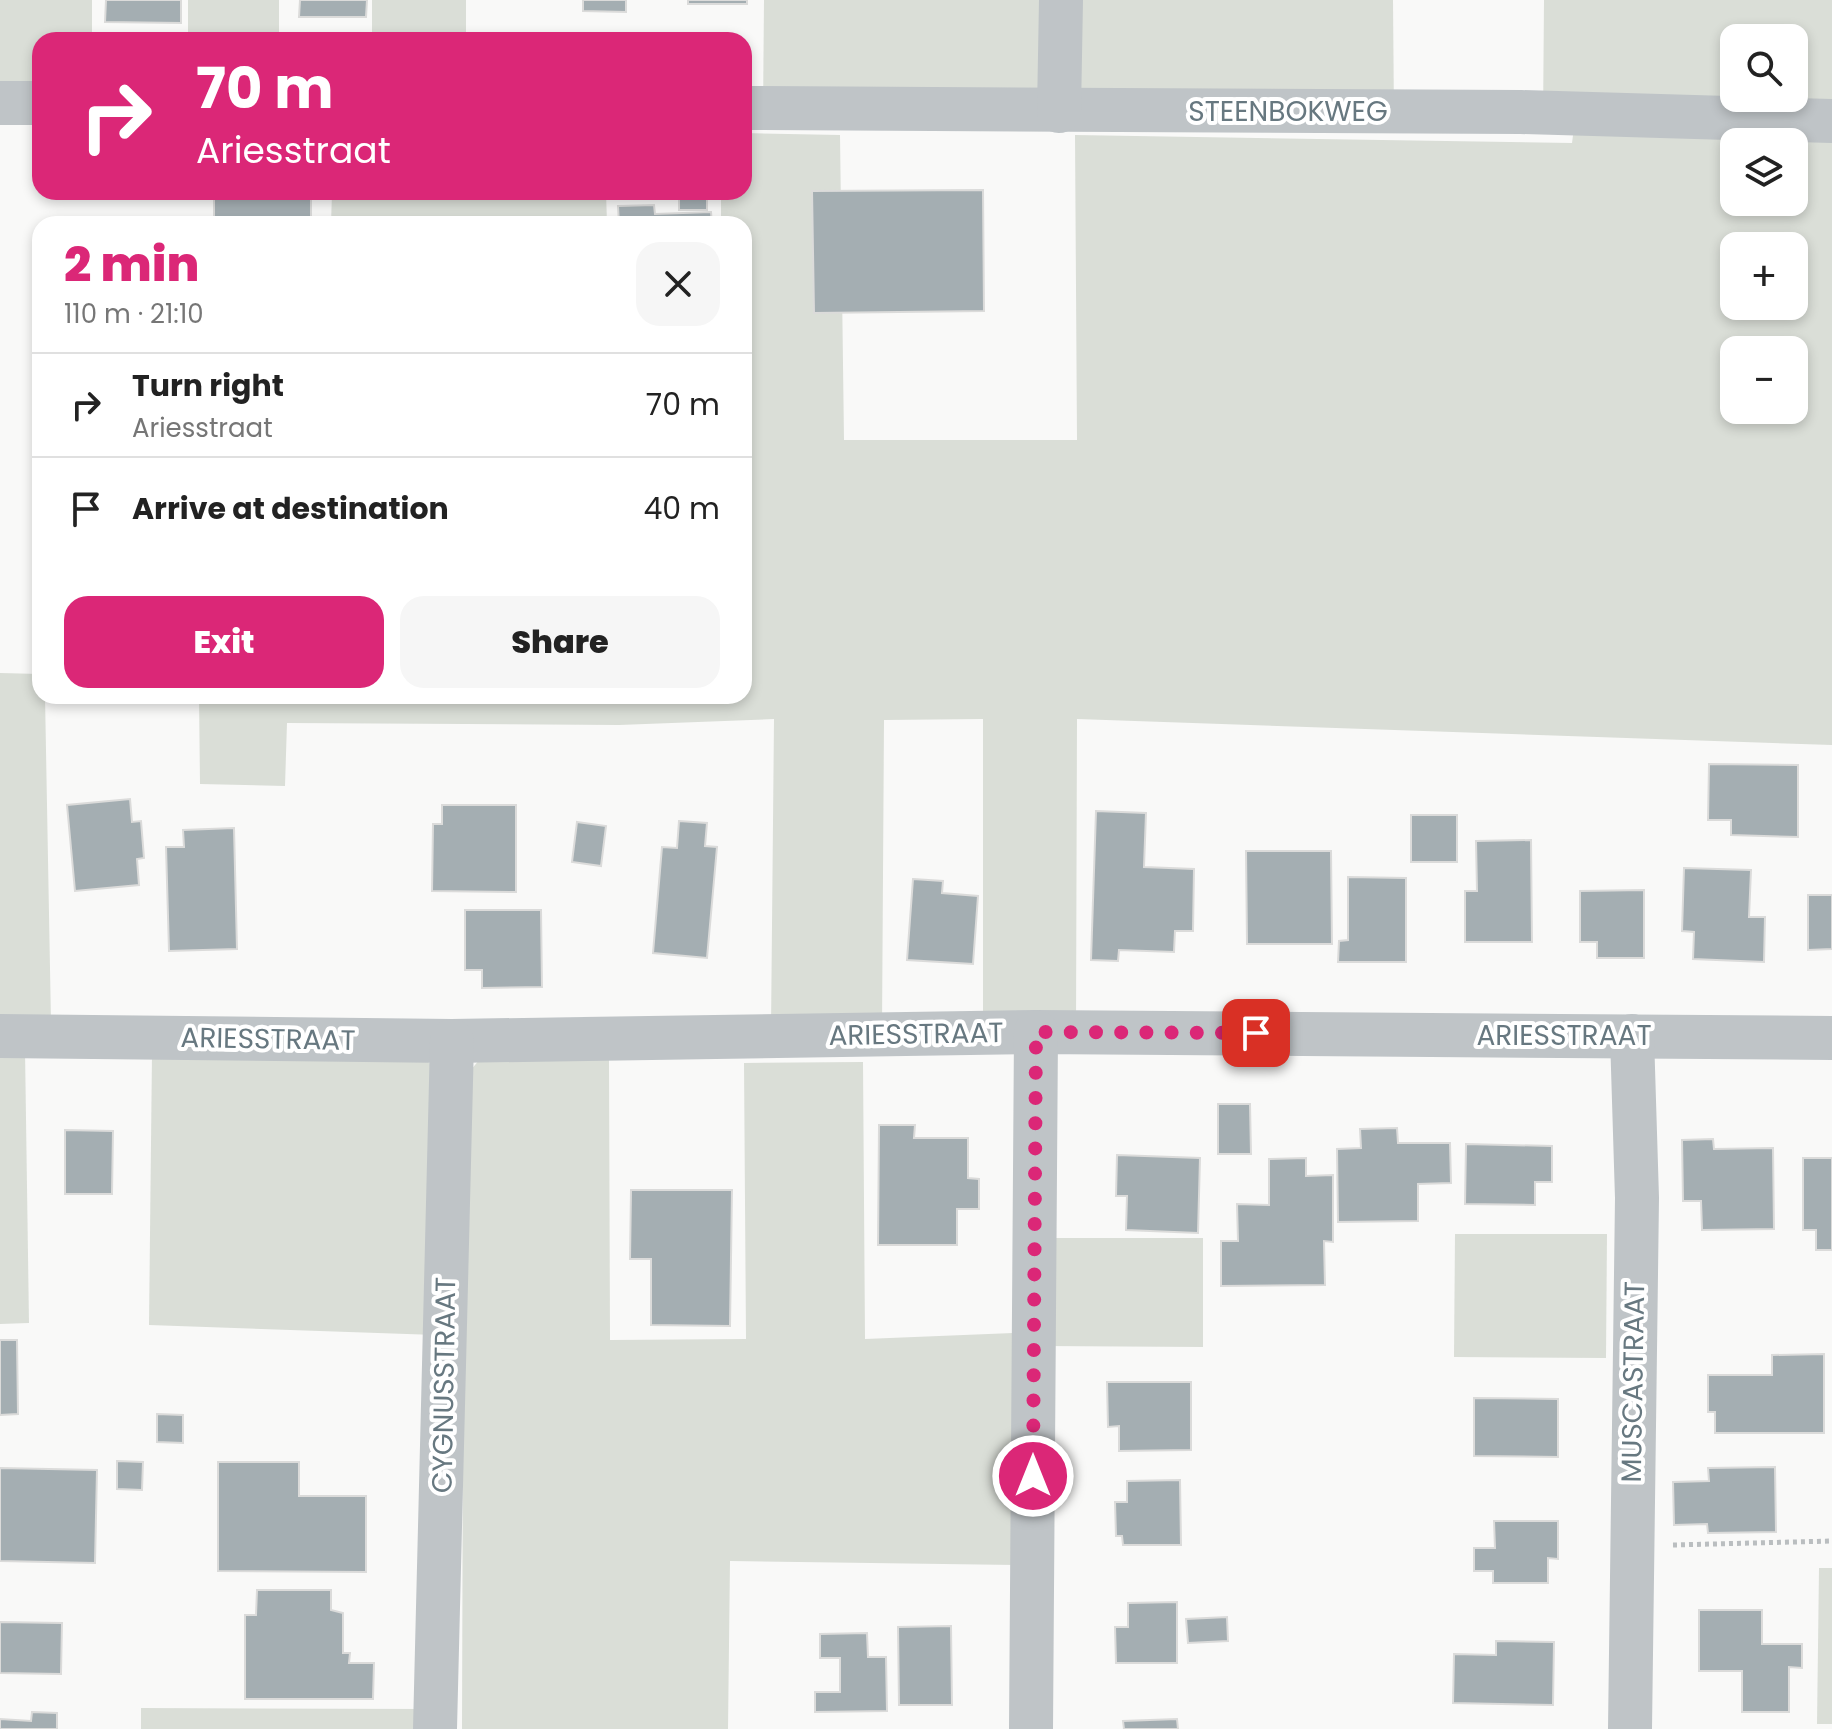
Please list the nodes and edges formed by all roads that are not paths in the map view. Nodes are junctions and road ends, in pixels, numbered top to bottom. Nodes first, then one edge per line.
1 (1061, 0) edge
2 (0, 103) edge
3 (32, 103) edge
4 (752, 108) edge
5 (1059, 111) junction
6 (1832, 121) edge
7 (1036, 1032) junction
8 (0, 1036) edge
9 (1632, 1036) junction
10 (1832, 1038) edge
11 (452, 1041) junction
12 (435, 1729) edge
13 (1031, 1729) edge
14 (1630, 1729) edge

1 - 5 street
2 - 3 street
4 - 5 street, STEENBOKWEG
5 - 6 street, STEENBOKWEG
7 - 9 street, ARIESSTRAAT
7 - 11 street, ARIESSTRAAT
7 - 13 street
8 - 11 street, ARIESSTRAAT
9 - 10 street, ARIESSTRAAT
9 - 14 street, MUSCASTRAAT
11 - 12 street, CYGNUSSTRAAT

